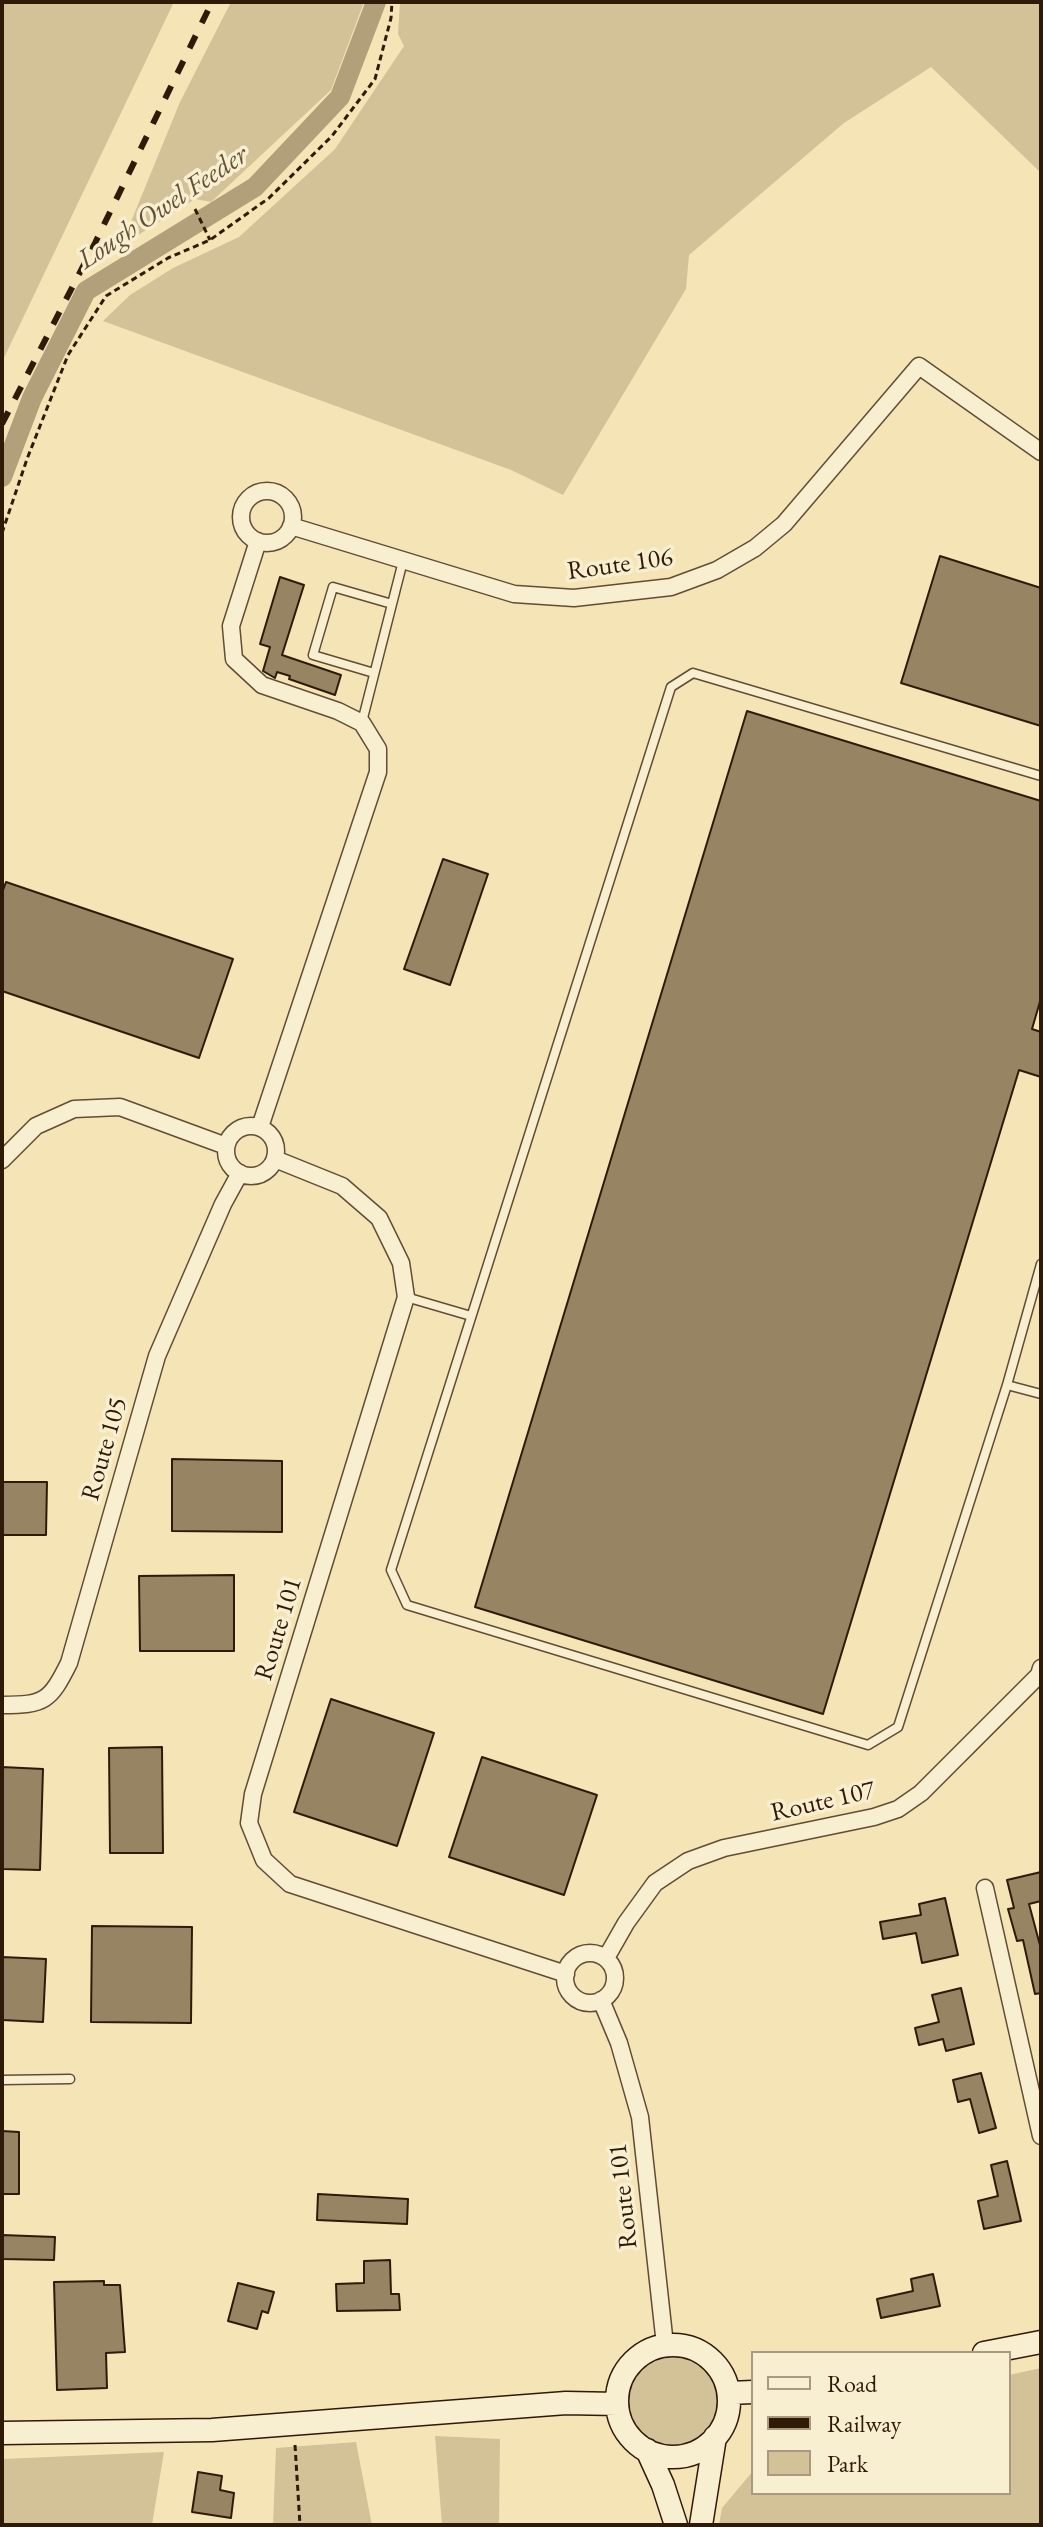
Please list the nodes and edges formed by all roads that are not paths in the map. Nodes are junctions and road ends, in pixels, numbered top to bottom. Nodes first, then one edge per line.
1 (1041, 452) edge
2 (291, 526) junction
3 (258, 541) junction
4 (404, 560) junction
5 (392, 604) junction
6 (374, 673) junction
7 (362, 723) junction
8 (1041, 776) edge
9 (260, 1127) junction
10 (226, 1146) junction
11 (275, 1159) junction
12 (2, 1160) edge
13 (240, 1173) junction
14 (1041, 1264) edge
15 (406, 1297) junction
16 (471, 1316) junction
17 (1007, 1385) junction
18 (1041, 1394) edge
19 (1041, 1668) edge
20 (2, 1705) edge
21 (985, 1888) dead end
22 (606, 1958) junction
23 (566, 1974) junction
24 (601, 2000) junction
25 (70, 2079) dead end
26 (2, 2080) edge
27 (1041, 2136) edge
28 (1041, 2342) edge
29 (665, 2345) junction
30 (994, 2351) edge
31 (751, 2392) edge
32 (729, 2393) junction
33 (617, 2404) junction
34 (2, 2433) edge
35 (715, 2437) junction
36 (647, 2450) junction
37 (676, 2525) edge
38 (701, 2525) edge

1 - 4 street, Route 106
2 - 3 street
2 - 3 street
2 - 4 street, Route 106
3 - 7 street
4 - 5 lane
5 - 6 lane
5 - 6 lane
6 - 7 lane
7 - 9 street
8 - 16 lane
9 - 10 street
9 - 11 street
10 - 12 street
10 - 13 street
11 - 13 street
11 - 15 street, Route 101
13 - 20 street, Route 105
14 - 17 lane
15 - 16 lane
15 - 23 street, Route 101
16 - 17 lane
17 - 18 lane
19 - 22 street, Route 107
21 - 27 street
22 - 23 street
22 - 24 street
23 - 24 street
24 - 29 street, Route 101
25 - 26 lane
28 - 30 main road
29 - 32 main road
29 - 33 main road
31 - 32 main road
32 - 35 main road
33 - 34 main road
33 - 36 main road
35 - 36 main road
35 - 38 main road
36 - 37 main road

